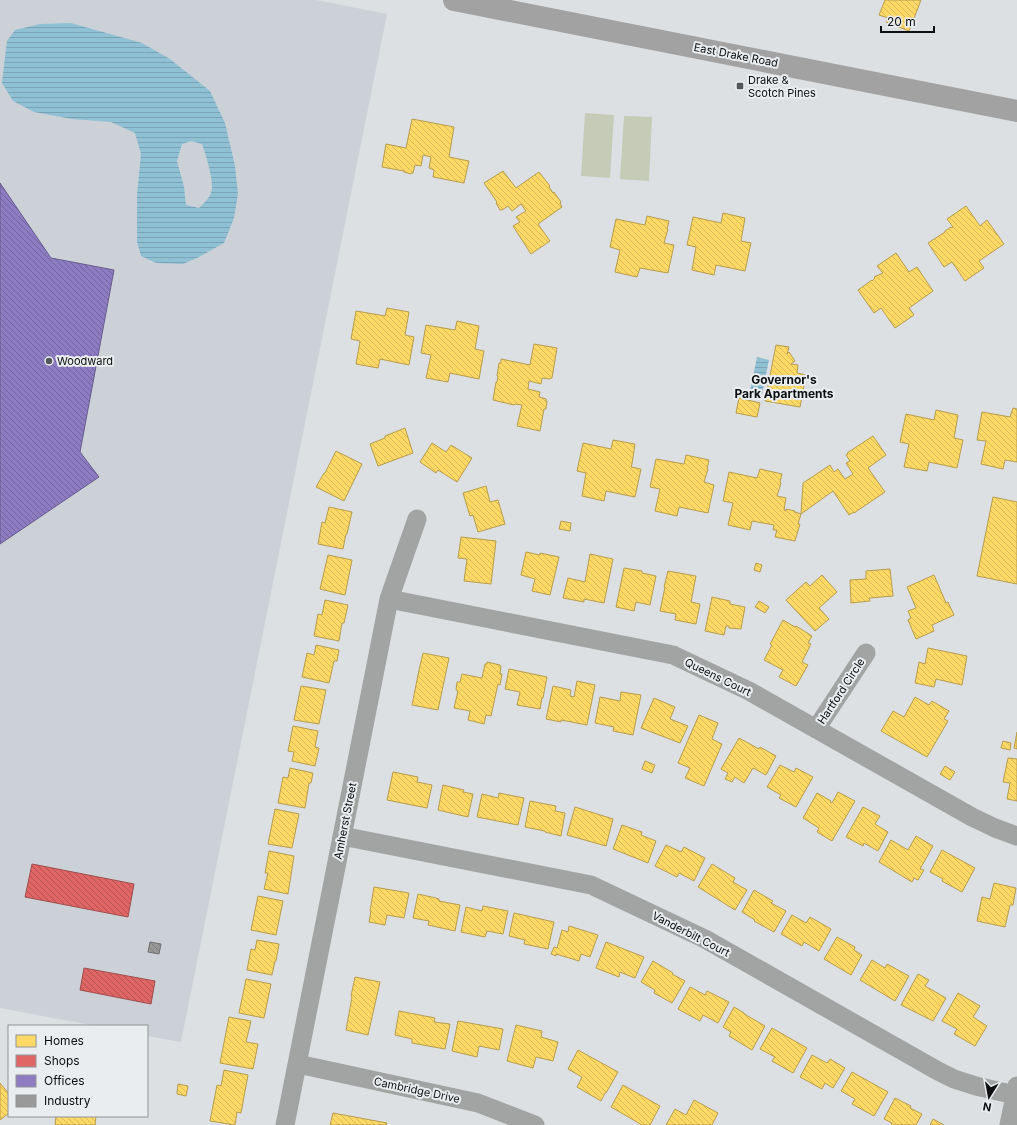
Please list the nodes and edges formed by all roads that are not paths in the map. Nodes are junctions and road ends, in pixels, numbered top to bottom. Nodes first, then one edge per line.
1 (454, 0) edge
2 (1017, 111) edge
3 (417, 519) dead end
4 (389, 599) junction
5 (866, 653) dead end
6 (816, 730) junction
7 (342, 836) junction
8 (1017, 836) edge
9 (298, 1064) junction
10 (1016, 1090) edge
11 (286, 1125) edge
12 (535, 1125) edge
13 (1009, 1125) edge

1 - 2 main road, East Drake Road
3 - 4 street, Amherst Street
4 - 6 street, Queens Court
4 - 7 street, Amherst Street
5 - 6 street, Hartford Circle
6 - 8 street, Queens Court
7 - 9 street, Amherst Street
7 - 10 street, Vanderbilt Court
9 - 11 street, Amherst Street
9 - 12 street, Cambridge Drive
10 - 13 street

